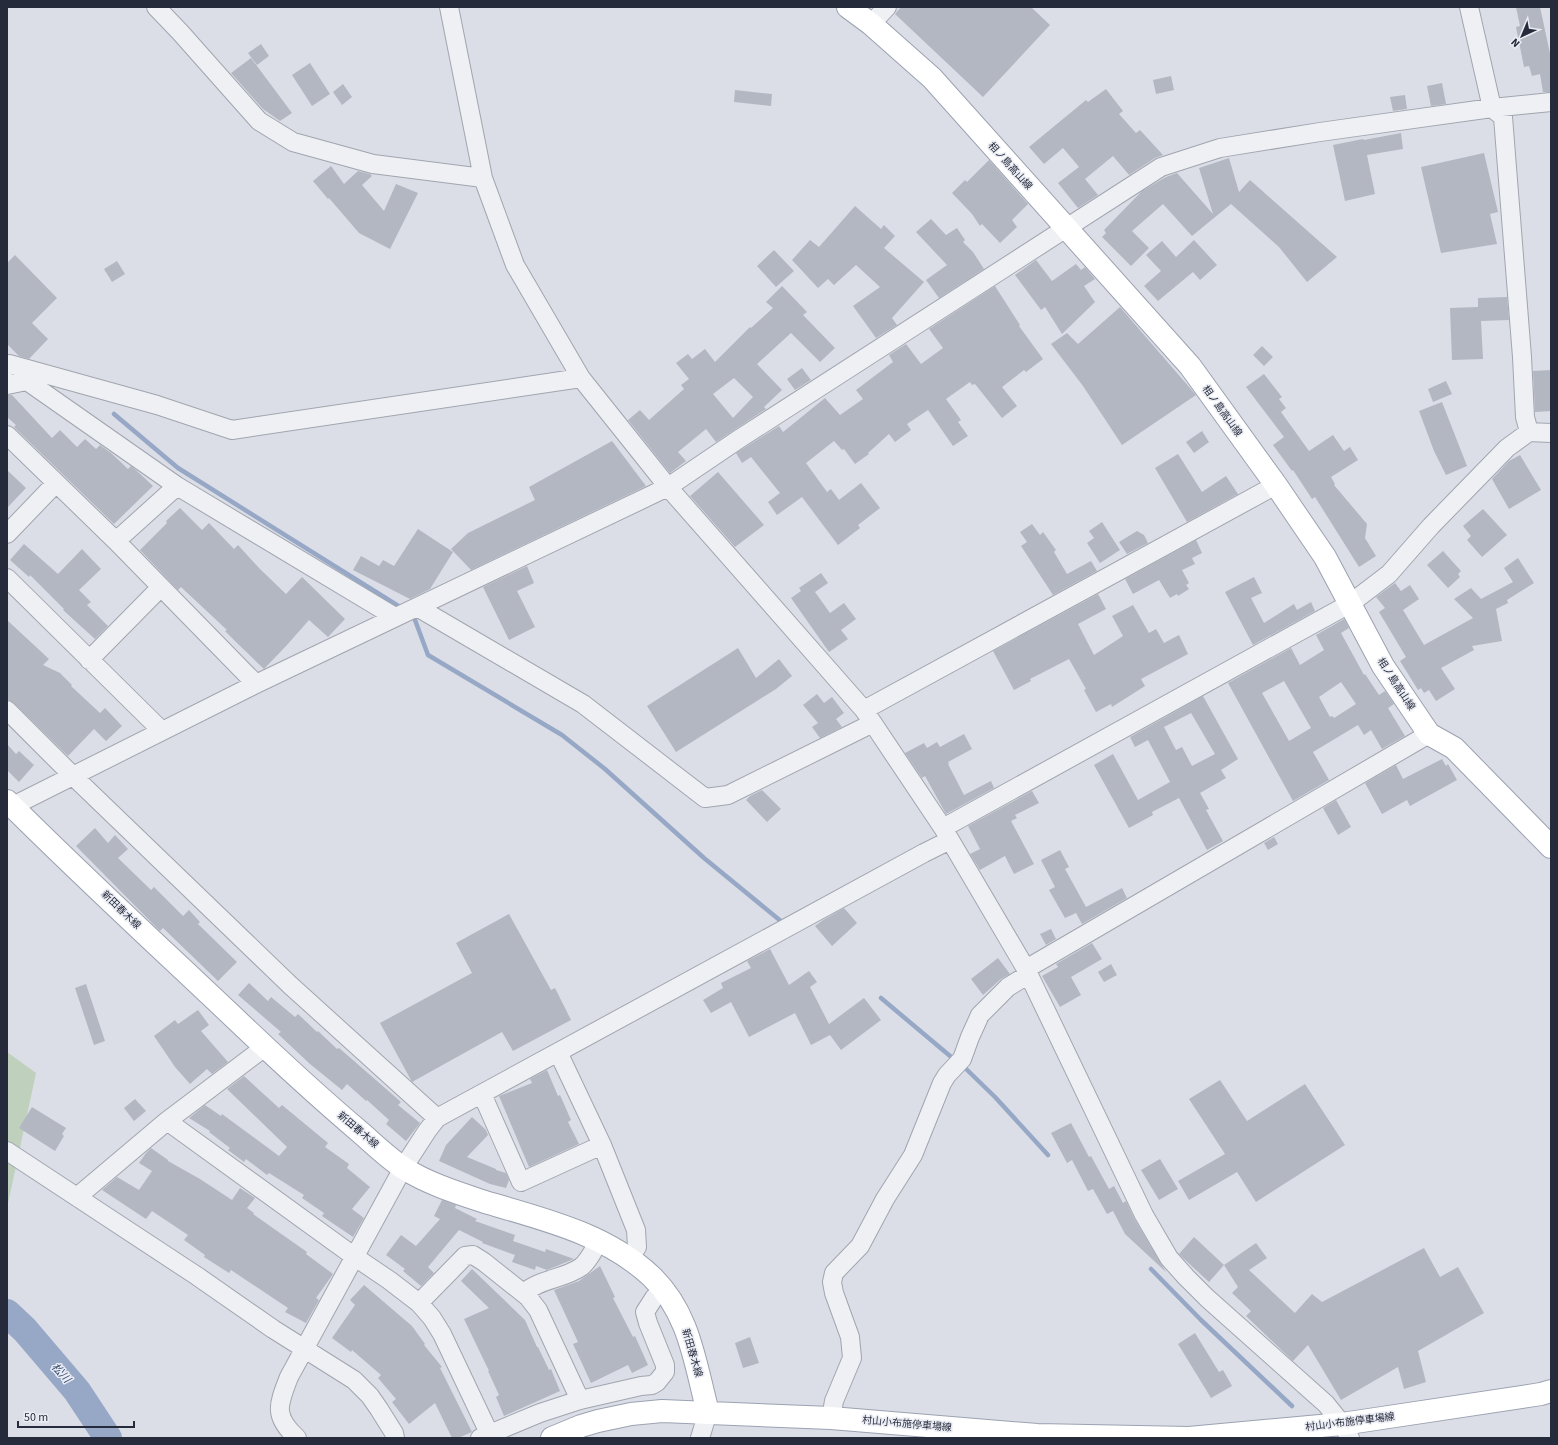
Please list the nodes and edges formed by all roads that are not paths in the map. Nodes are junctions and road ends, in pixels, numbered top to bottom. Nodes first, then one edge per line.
1 (156, 7) edge
2 (449, 7) edge
3 (848, 7) edge
4 (887, 7) edge
5 (1469, 7) edge
6 (871, 24) junction
7 (1551, 102) edge
8 (1492, 108) junction
9 (483, 178) junction
10 (1067, 229) junction
11 (8, 365) edge
12 (581, 378) junction
13 (7, 385) edge
14 (1529, 432) junction
15 (1551, 433) edge
16 (7, 436) edge
17 (56, 483) junction
18 (1276, 485) junction
19 (177, 486) junction
20 (668, 487) junction
21 (7, 534) edge
22 (116, 541) junction
23 (7, 578) edge
24 (161, 587) junction
25 (1351, 603) junction
26 (418, 607) junction
27 (395, 617) junction
28 (90, 660) junction
29 (256, 684) junction
30 (7, 710) edge
31 (868, 716) junction
32 (162, 731) junction
33 (1429, 734) junction
34 (73, 776) junction
35 (9, 806) edge
36 (947, 834) junction
37 (1551, 847) edge
38 (1028, 972) junction
39 (265, 1047) junction
40 (558, 1052) junction
41 (482, 1094) junction
42 (437, 1118) junction
43 (167, 1121) junction
44 (602, 1146) junction
45 (7, 1151) edge
46 (403, 1168) junction
47 (77, 1197) junction
48 (599, 1241) junction
49 (355, 1257) junction
50 (629, 1259) junction
51 (664, 1289) junction
52 (524, 1294) junction
53 (418, 1303) junction
54 (304, 1349) junction
55 (1551, 1391) edge
56 (580, 1400) junction
57 (708, 1412) junction
58 (831, 1418) junction
59 (1346, 1431) edge
60 (484, 1435) edge
61 (297, 1438) edge
62 (395, 1438) edge
63 (552, 1438) edge
64 (700, 1438) edge

1 - 9 street
2 - 9 street
3 - 6 main road, 相ノ島高山線
4 - 6 street
5 - 8 street
6 - 10 main road, 相ノ島高山線
7 - 8 street
8 - 10 street
8 - 14 street
9 - 12 street
10 - 18 main road, 相ノ島高山線
10 - 20 street
11 - 12 street
12 - 20 street
13 - 19 street
14 - 15 street
14 - 25 street
16 - 17 street
17 - 21 street
17 - 22 street
18 - 25 main road, 相ノ島高山線
18 - 31 street
19 - 22 street
19 - 27 street
20 - 26 street
20 - 31 street
22 - 24 street
23 - 28 street
24 - 28 street
24 - 29 street
25 - 33 main road, 相ノ島高山線
25 - 36 street
26 - 27 street
26 - 31 street
27 - 29 street
28 - 32 street
29 - 32 street
30 - 34 street
31 - 36 street
32 - 34 street
33 - 37 main road, 相ノ島高山線
33 - 38 street
34 - 35 street
34 - 42 street
35 - 39 main road, 新田春木線
36 - 38 street
36 - 40 street
38 - 58 street
38 - 59 street
39 - 43 street
39 - 46 main road, 新田春木線
40 - 41 street
40 - 44 street
41 - 42 street
41 - 44 street
42 - 46 street
43 - 47 street
43 - 49 street
44 - 50 street
45 - 47 street
46 - 48 main road, 新田春木線
46 - 49 street
47 - 54 street
48 - 50 main road, 新田春木線
48 - 52 street
49 - 53 street
49 - 54 street
50 - 51 main road, 新田春木線
51 - 56 street
51 - 57 main road, 新田春木線
52 - 53 street
52 - 56 street
53 - 60 street
54 - 61 street
54 - 62 street
55 - 59 main road, 村山小布施停車場線
56 - 60 street
57 - 58 main road, 村山小布施停車場線
57 - 63 main road, 村山小布施停車場線
57 - 64 street
58 - 59 main road, 村山小布施停車場線

